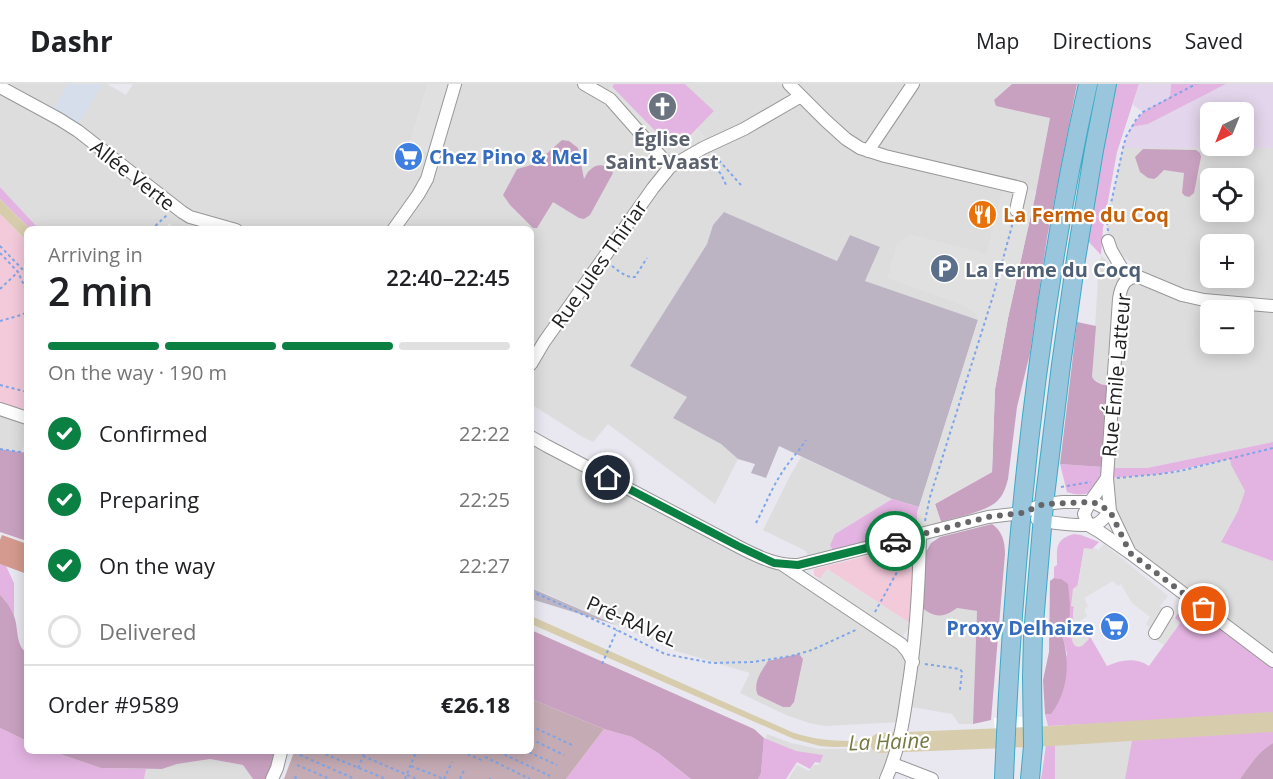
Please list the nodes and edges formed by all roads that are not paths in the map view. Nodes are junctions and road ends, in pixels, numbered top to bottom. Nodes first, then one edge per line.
1 (455, 84) edge
2 (585, 84) edge
3 (789, 84) edge
4 (913, 84) edge
5 (1088, 84) edge
6 (1107, 84) edge
7 (0, 87) edge
8 (801, 96) junction
9 (867, 151) junction
10 (670, 167) junction
11 (1017, 210) road end
12 (190, 217) junction
13 (196, 226) edge
14 (222, 226) edge
15 (396, 226) edge
16 (1108, 241) road end
17 (1128, 279) junction
18 (1273, 306) edge
19 (534, 359) edge
20 (0, 409) edge
21 (24, 417) edge
22 (534, 438) edge
23 (1107, 478) junction
24 (1090, 502) junction
25 (1110, 511) junction
26 (1043, 512) junction
27 (1022, 513) junction
28 (1088, 525) junction
29 (920, 535) junction
30 (1130, 553) junction
31 (783, 565) junction
32 (1167, 613) dead end
33 (1155, 633) dead end
34 (1273, 661) edge
35 (913, 662) junction
36 (280, 754) edge
37 (893, 764) junction
38 (272, 779) edge
39 (886, 779) edge
40 (932, 779) edge
41 (1004, 779) edge
42 (1030, 779) edge

1 - 15 street
2 - 10 street
3 - 8 street
4 - 9 street
5 - 27 highway
6 - 26 highway
7 - 12 street, Allée Verte
8 - 9 street
8 - 10 street
9 - 11 street
10 - 19 street, Rue Jules Thiriar
12 - 13 street, Allée Verte
12 - 14 street, Allée Verte
16 - 17 street
17 - 18 street, Rue Émile Latteur
17 - 23 street, Rue Émile Latteur
20 - 21 street
22 - 31 street
23 - 24 street, Rue Émile Latteur
23 - 25 street, Rue Émile Latteur
24 - 25 street
24 - 26 street
24 - 28 street
25 - 28 street
25 - 30 street
26 - 27 street
26 - 28 street
26 - 42 highway
27 - 29 street
27 - 41 highway
28 - 30 street
29 - 31 street
29 - 35 street
30 - 34 street
31 - 35 street
32 - 33 street
35 - 37 street
36 - 38 street
37 - 39 street
37 - 40 street

